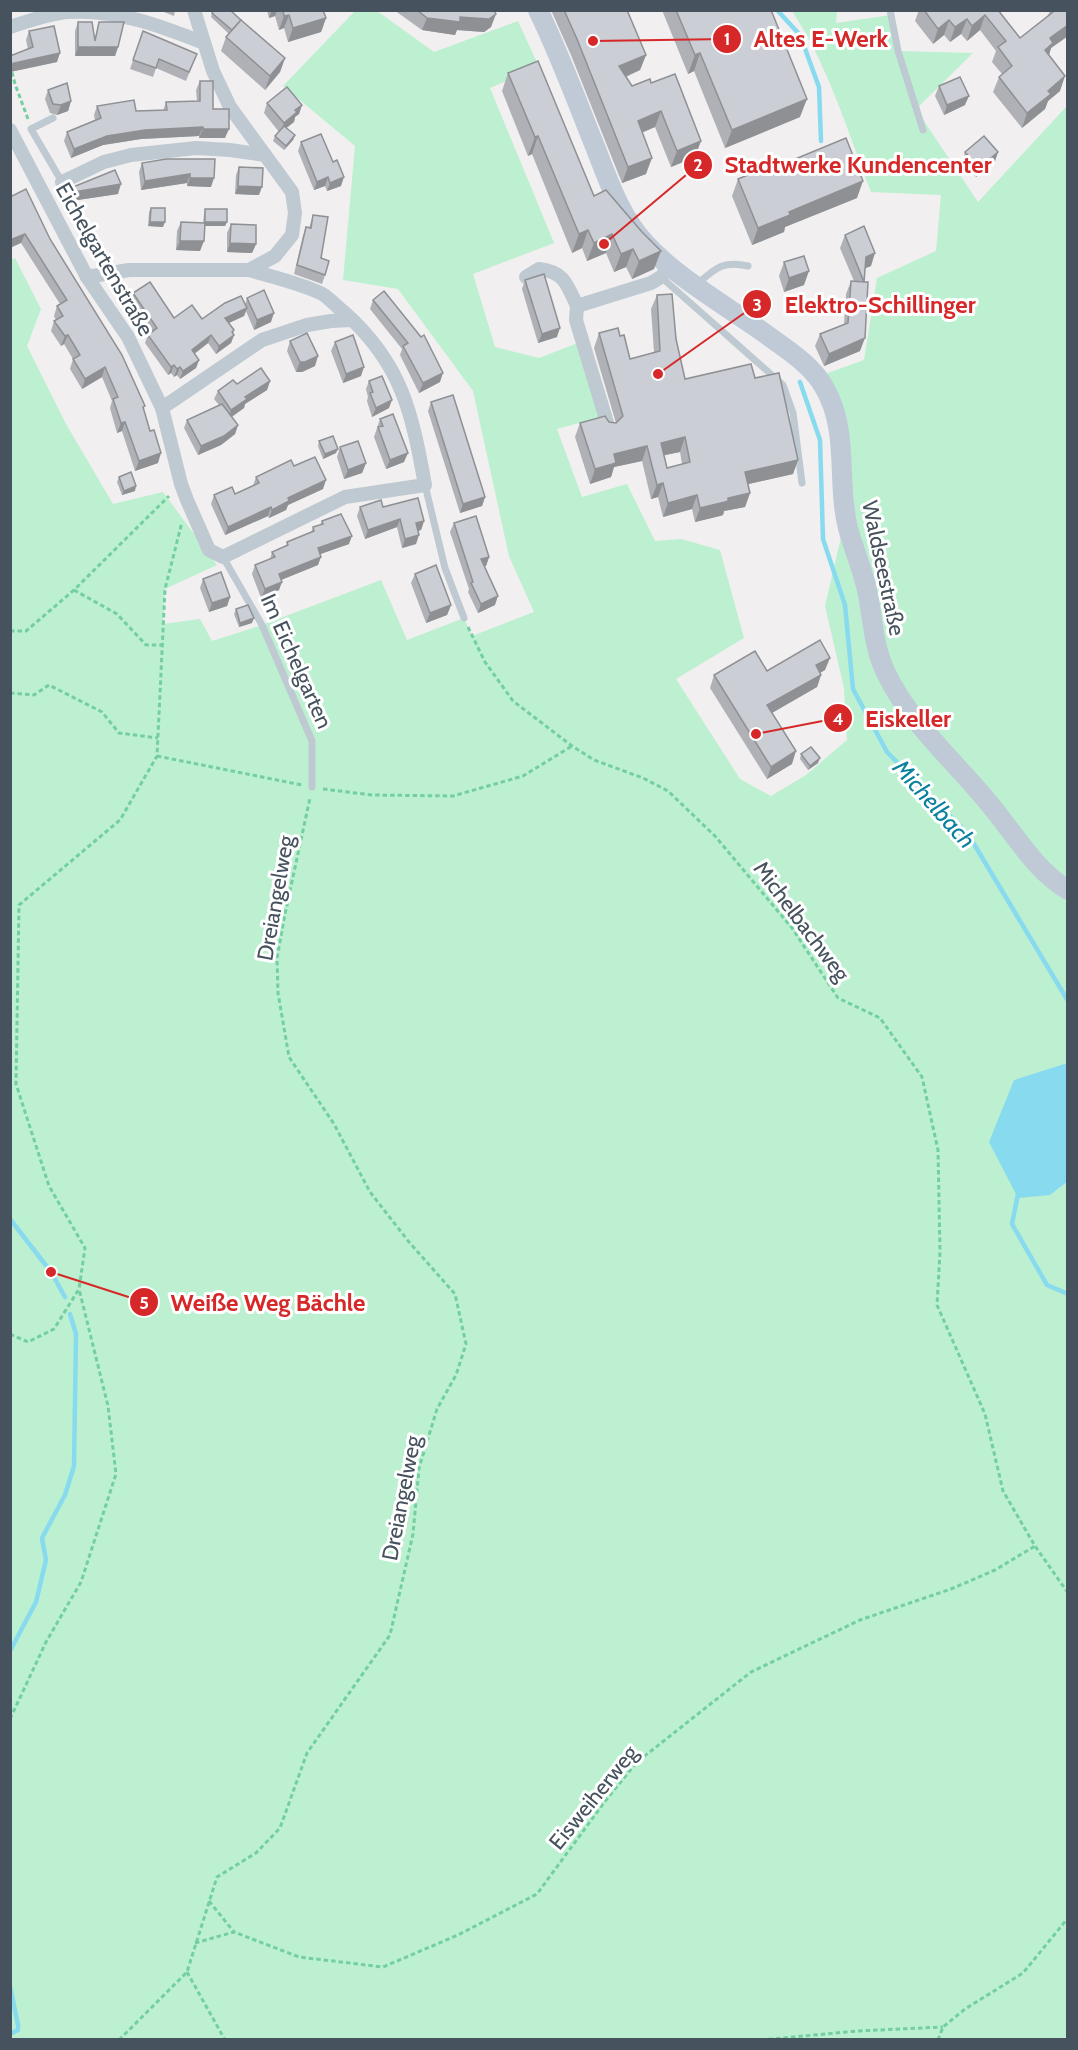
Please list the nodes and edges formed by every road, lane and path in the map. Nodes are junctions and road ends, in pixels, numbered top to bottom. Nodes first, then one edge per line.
1 (194, 10) edge
2 (538, 10) edge
3 (890, 10) edge
4 (10, 27) edge
5 (204, 43) junction
6 (10, 65) edge
7 (13, 82) edge
8 (54, 118) dead end
9 (31, 129) junction
10 (10, 130) edge
11 (923, 130) dead end
12 (265, 155) junction
13 (62, 182) joint
14 (748, 266) dead end
15 (249, 270) junction
16 (666, 272) junction
17 (87, 277) junction
18 (526, 277) edge
19 (696, 285) junction
20 (578, 306) junction
21 (352, 320) junction
22 (162, 408) junction
23 (609, 429) edge
24 (802, 483) dead end
25 (181, 484) junction
26 (425, 485) junction
27 (188, 500) junction
28 (223, 557) junction
29 (74, 590) junction
30 (464, 618) joint
31 (10, 631) edge
32 (162, 645) junction
33 (10, 693) edge
34 (158, 738) junction
35 (572, 746) junction
36 (157, 756) junction
37 (312, 787) junction
38 (1068, 890) edge
39 (79, 1289) junction
40 (10, 1334) edge
41 (1035, 1546) junction
42 (1068, 1593) edge
43 (10, 1719) edge
44 (209, 1901) junction
45 (1068, 1918) edge
46 (234, 1932) junction
47 (195, 1942) junction
48 (187, 1972) junction
49 (943, 2027) junction
50 (119, 2040) edge
51 (225, 2040) edge
52 (761, 2040) edge
53 (938, 2040) edge

1 - 5 street
2 - 16 street, Waldseestraße
3 - 11 lane
4 - 5 street
5 - 12 street
6 - 7 path
7 - 9 path
8 - 9 lane
9 - 13 lane
10 - 17 street, Eichelgartenstraße
12 - 13 street
12 - 15 street
14 - 19 lane
15 - 17 street
15 - 21 street
16 - 19 street, Waldseestraße
16 - 20 street
16 - 24 lane
17 - 22 street, Eichelgartenstraße
18 - 20 street
19 - 38 street, Waldseestraße
20 - 23 street
21 - 22 street
21 - 26 street
22 - 25 street, Im Eichelgarten
25 - 27 street, Im Eichelgarten
25 - 29 path
26 - 28 street
26 - 30 lane
27 - 28 street, Im Eichelgarten
27 - 32 path
28 - 37 lane, Im Eichelgarten
29 - 31 path
29 - 32 path
30 - 35 path, Michelbachweg
32 - 34 path
33 - 34 path
34 - 36 path
35 - 37 path
35 - 41 path, Michelbachweg
36 - 37 path
36 - 39 path
37 - 44 path, Dreiangelweg
39 - 40 path
39 - 43 path
41 - 42 path, Michelbachweg
41 - 46 path, Eisweiherweg
44 - 46 path
44 - 47 path, Dreiangelweg
45 - 49 path
46 - 47 path
47 - 48 path, Dreiangelweg
48 - 50 path
48 - 51 path
49 - 52 path
49 - 53 path

